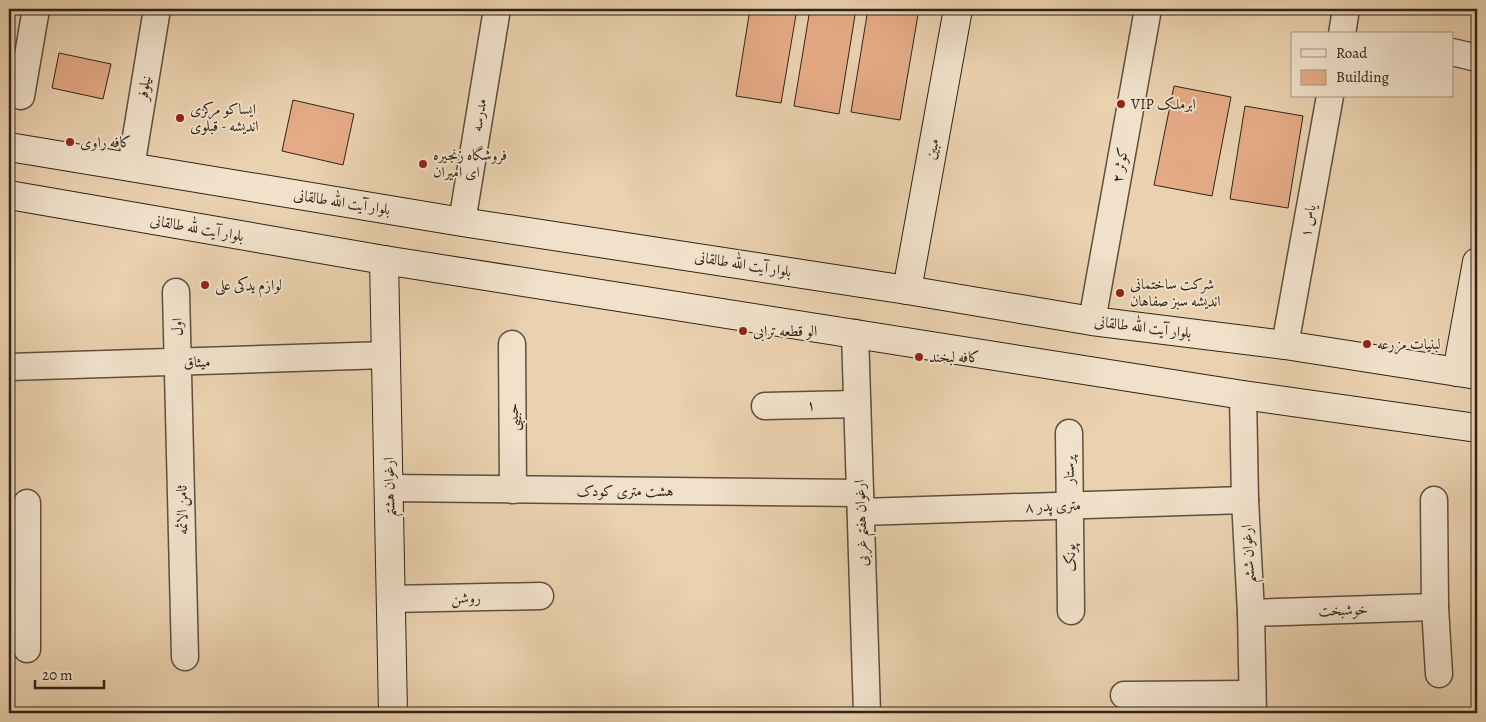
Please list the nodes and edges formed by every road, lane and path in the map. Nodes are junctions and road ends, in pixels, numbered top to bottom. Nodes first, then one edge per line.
1 (36, 9) edge
2 (157, 9) edge
3 (497, 9) edge
4 (958, 9) edge
5 (1148, 9) edge
6 (1346, 9) edge
7 (1342, 32) edge
8 (1454, 52) edge
9 (1477, 58) edge
10 (21, 96) dead end
11 (1330, 98) edge
12 (9, 147) edge
13 (131, 167) junction
14 (9, 195) edge
15 (462, 222) junction
16 (384, 260) junction
17 (1477, 262) edge
18 (907, 290) junction
19 (176, 292) dead end
20 (1092, 321) junction
21 (855, 333) junction
22 (512, 344) dead end
23 (1285, 346) junction
24 (386, 356) junction
25 (178, 362) junction
26 (9, 367) edge
27 (1467, 374) edge
28 (1243, 395) junction
29 (857, 404) junction
30 (764, 406) dead end
31 (1477, 428) edge
32 (1069, 433) dead end
33 (389, 488) junction
34 (514, 490) junction
35 (1245, 500) junction
36 (1434, 500) dead end
37 (861, 502) junction
38 (27, 503) dead end
39 (1069, 506) junction
40 (540, 596) dead end
41 (18, 598) edge
42 (391, 599) junction
43 (1435, 607) junction
44 (1072, 611) dead end
45 (1251, 612) junction
46 (27, 649) dead end
47 (185, 657) dead end
48 (1439, 674) dead end
49 (1124, 695) dead end
50 (1252, 703) edge
51 (393, 713) edge
52 (867, 713) edge

1 - 10 street
2 - 13 street, نیلوفر
3 - 15 street, مدرسه
4 - 18 street, مبین
5 - 20 street, کوثر ۲
6 - 7 street
8 - 9 street
11 - 23 street, یاس ۱
12 - 13 street, بلوار آیت الله طالقانی
13 - 15 street, بلوار آیت الله طالقانی
14 - 16 street, بلوار آیت لله طالقانی
15 - 18 street, بلوار آیت الله طالقانی
16 - 21 street
16 - 24 street, ارغوان هشتم
17 - 27 street
18 - 20 street, بلوار آیت الله طالقانی
19 - 25 street, اول
20 - 23 street, بلوار آیت الله طالقانی
21 - 28 street
21 - 29 street, ارغوان هفتم غربی
22 - 34 street, حبیبی
23 - 27 street, بلوار آیت الله طالقانی
24 - 25 street, میثاق
24 - 33 street, ارغوان هشتم
25 - 26 street, میثاق
25 - 47 street, ثامن الائمه
28 - 31 street
28 - 35 street, ارغوان ششم
29 - 30 street, ۱
29 - 37 street, ارغوان هفتم غربی
32 - 39 street, پرستار
33 - 34 street, هشت متری کودک
33 - 42 street, ارغوان هشتم
34 - 37 street, هشت متری کودک
35 - 39 street, ۸ متری پدر
35 - 45 street, ارغوان ششم
36 - 43 street
37 - 39 street, ۸ متری پدر
37 - 52 street, ارغوان هفتم غربی
38 - 41 street
39 - 44 street, پونک
40 - 42 street, روشن
41 - 46 street
42 - 51 street, ارغوان هشتم
43 - 45 street, خوشبخت
43 - 48 street
45 - 50 street, ارغوان ششم
49 - 50 street

